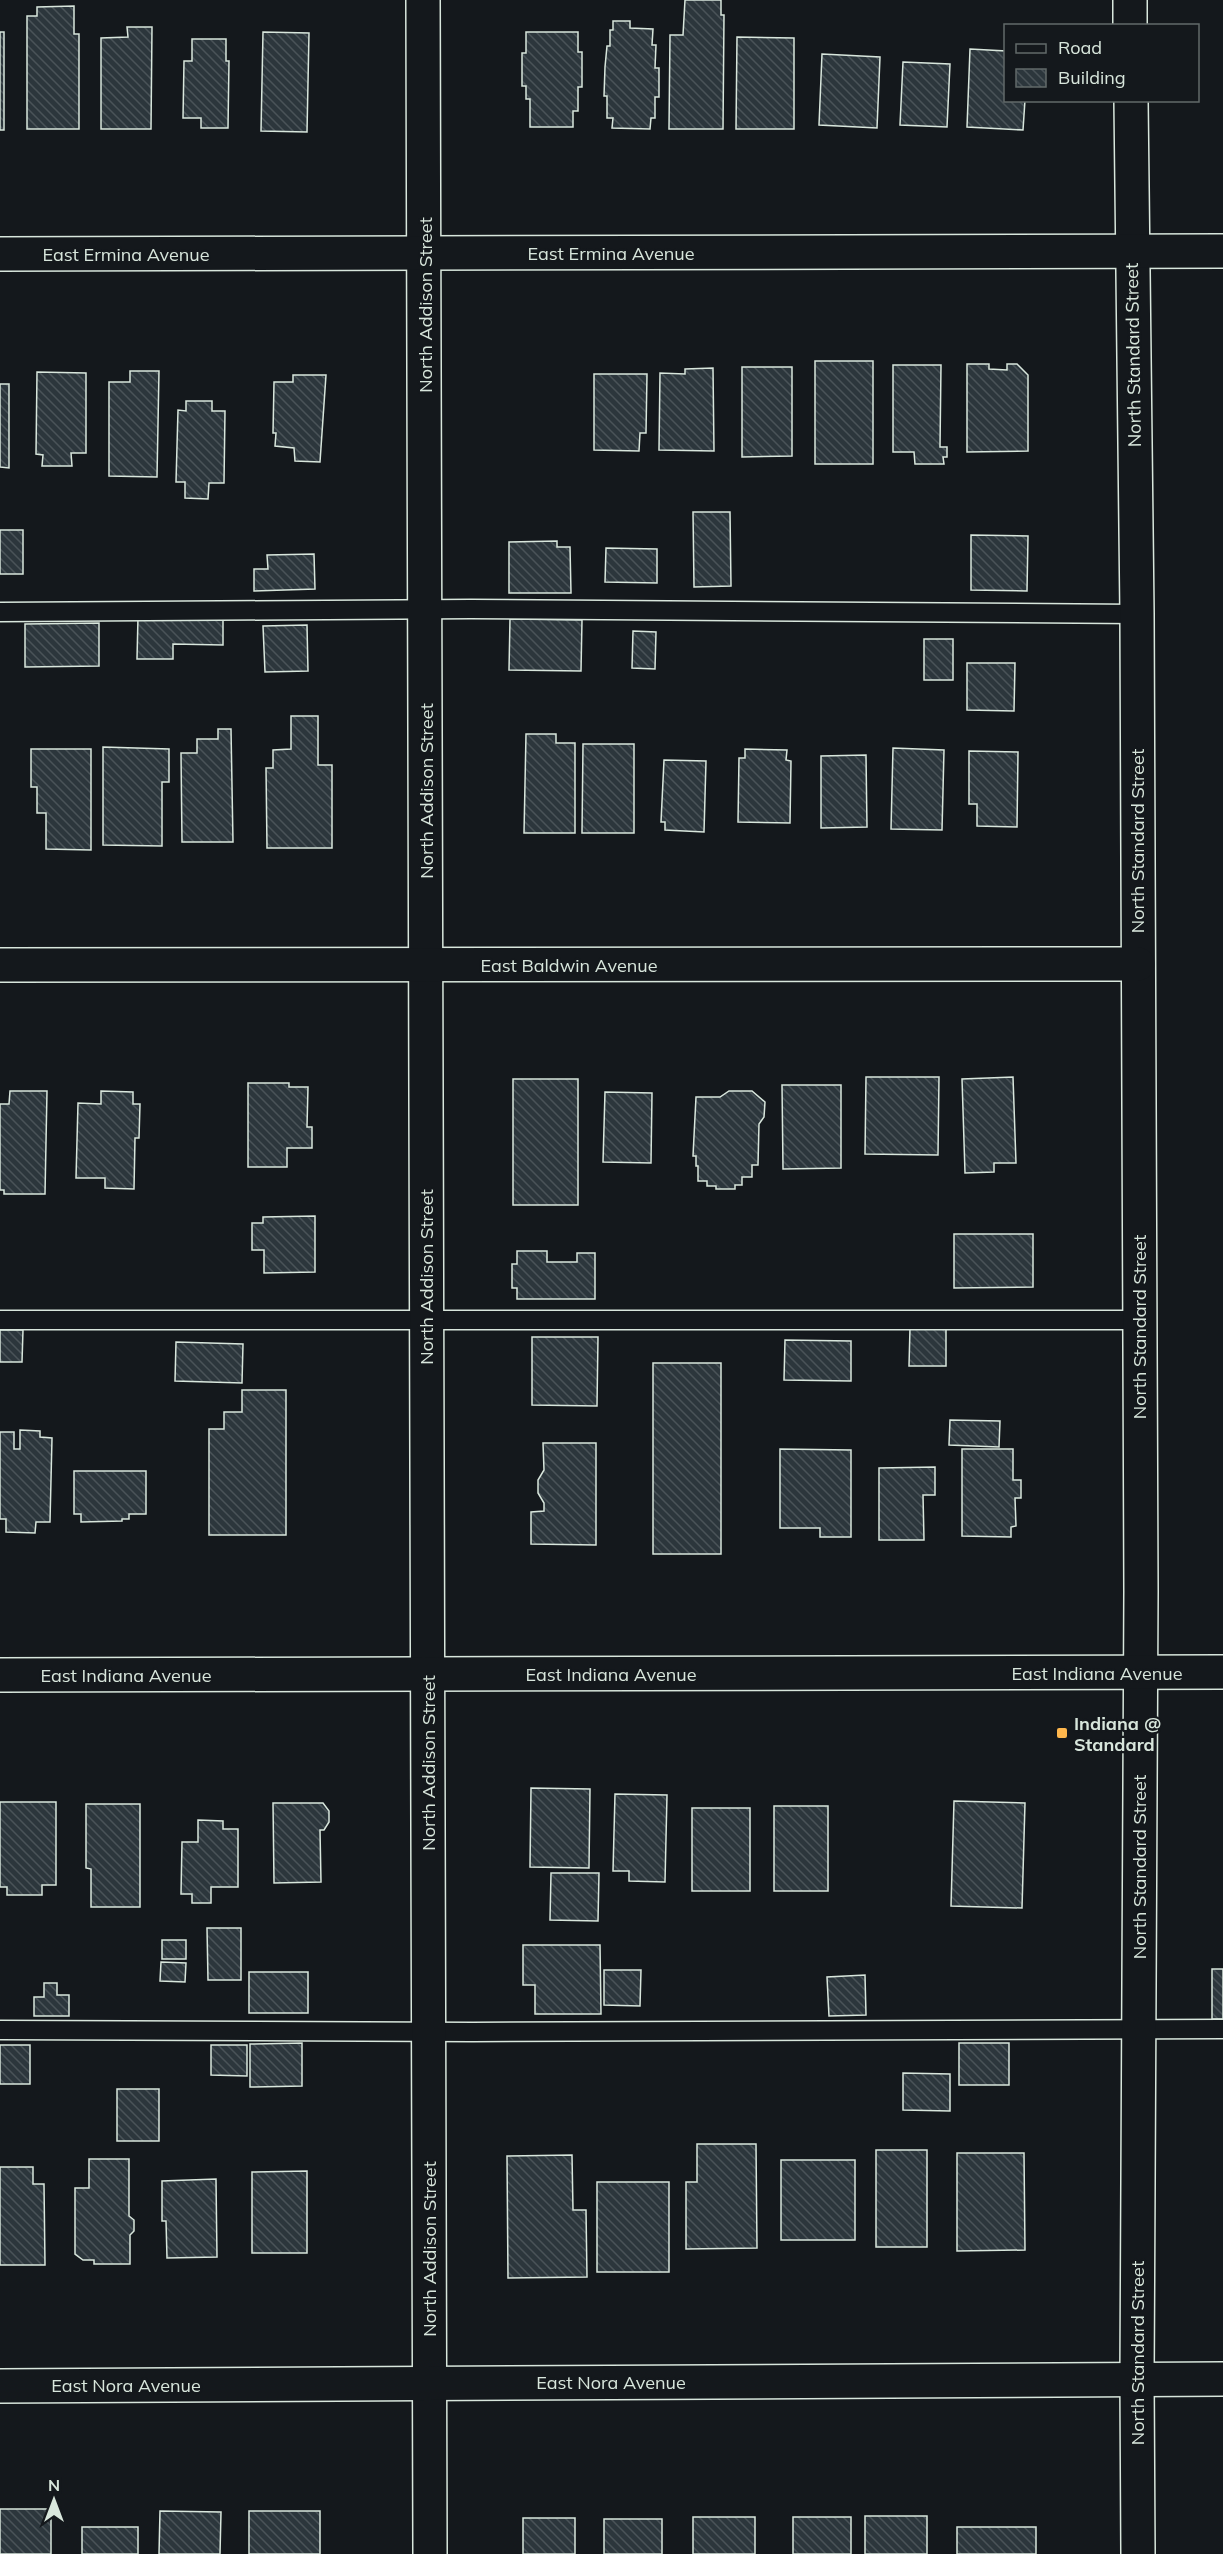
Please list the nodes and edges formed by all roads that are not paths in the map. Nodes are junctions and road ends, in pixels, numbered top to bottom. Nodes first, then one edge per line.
1 (423, 0) edge
2 (1130, 0) edge
3 (1130, 24) edge
4 (1131, 102) edge
5 (1132, 252) junction
6 (1223, 252) edge
7 (425, 253) junction
8 (0, 254) edge
9 (425, 609) junction
10 (0, 612) edge
11 (1137, 614) junction
12 (1138, 964) junction
13 (0, 965) edge
14 (426, 965) junction
15 (0, 1320) edge
16 (426, 1320) junction
17 (1138, 1320) junction
18 (1140, 1672) junction
19 (1223, 1672) edge
20 (0, 1674) edge
21 (427, 1675) junction
22 (0, 2030) edge
23 (1138, 2030) junction
24 (1223, 2030) edge
25 (428, 2032) junction
26 (1137, 2379) junction
27 (1223, 2379) edge
28 (429, 2383) junction
29 (0, 2386) edge
30 (430, 2554) edge
31 (1138, 2554) edge

1 - 7 street, North Addison Street
2 - 3 street
4 - 5 street, North Standard Street
5 - 6 street, East Ermina Avenue
5 - 7 street, East Ermina Avenue
5 - 11 street, North Standard Street
7 - 8 street, East Ermina Avenue
7 - 9 street, North Addison Street
9 - 10 lane
9 - 11 lane
9 - 14 street, North Addison Street
11 - 12 street, North Standard Street
12 - 14 street, East Baldwin Avenue
12 - 17 street, North Standard Street
13 - 14 street, East Baldwin Avenue
14 - 16 street, North Addison Street
15 - 16 lane
16 - 17 lane
16 - 21 street, North Addison Street
17 - 18 street, North Standard Street
18 - 19 street, East Indiana Avenue
18 - 21 street, East Indiana Avenue
18 - 23 street, North Standard Street
20 - 21 street, East Indiana Avenue
21 - 25 street, North Addison Street
22 - 25 lane
23 - 24 lane
23 - 25 lane
23 - 26 street, North Standard Street
25 - 28 street, North Addison Street
26 - 27 street, East Nora Avenue
26 - 28 street, East Nora Avenue
26 - 31 street, North Standard Street
28 - 29 street, East Nora Avenue
28 - 30 street, North Addison Street

